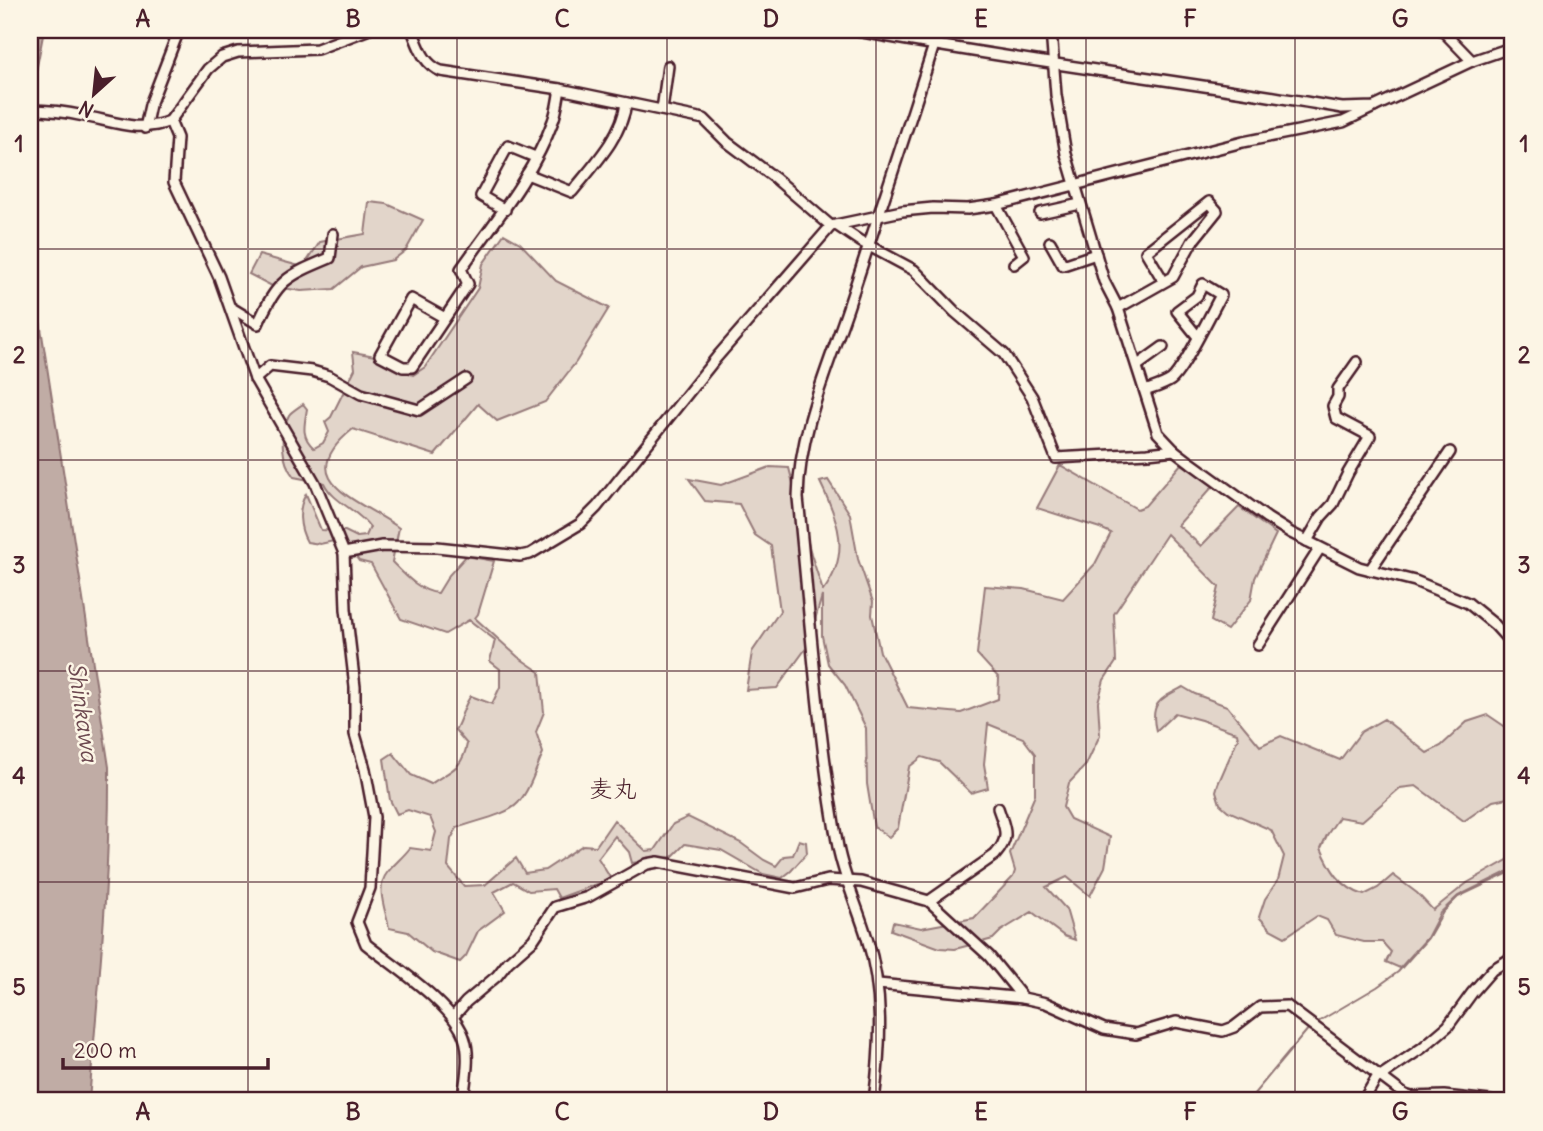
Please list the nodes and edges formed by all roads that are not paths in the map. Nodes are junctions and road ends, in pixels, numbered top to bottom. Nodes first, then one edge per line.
1 (179, 30) edge
2 (367, 30) edge
3 (412, 30) edge
4 (852, 30) edge
5 (910, 30) edge
6 (1051, 30) edge
7 (1444, 30) edge
8 (911, 41) junction
9 (934, 46) junction
10 (1510, 48) edge
11 (1472, 61) junction
12 (1053, 64) junction
13 (1513, 64) edge
14 (668, 66) dead end
15 (560, 89) junction
16 (626, 103) junction
17 (1374, 107) junction
18 (30, 110) edge
19 (662, 110) junction
20 (170, 121) junction
21 (145, 128) junction
22 (535, 158) junction
23 (527, 174) junction
24 (1074, 186) junction
25 (1080, 204) junction
26 (996, 205) junction
27 (505, 210) junction
28 (1040, 214) dead end
29 (879, 216) junction
30 (834, 225) junction
31 (333, 234) dead end
32 (1050, 242) dead end
33 (869, 245) junction
34 (1096, 254) junction
35 (1014, 264) dead end
36 (1164, 282) junction
37 (230, 307) junction
38 (1118, 308) junction
39 (445, 318) junction
40 (1198, 337) junction
41 (1163, 347) dead end
42 (1357, 362) dead end
43 (1138, 365) junction
44 (255, 379) junction
45 (466, 379) dead end
46 (1145, 391) junction
47 (1174, 450) junction
48 (1450, 452) dead end
49 (1307, 541) junction
50 (1320, 548) junction
51 (344, 553) junction
52 (1370, 570) junction
53 (1513, 645) edge
54 (1258, 646) dead end
55 (998, 808) dead end
56 (848, 881) junction
57 (929, 901) junction
58 (1513, 957) edge
59 (878, 984) junction
60 (1023, 998) junction
61 (453, 1017) junction
62 (1380, 1076) junction
63 (463, 1101) edge
64 (874, 1101) edge
65 (1363, 1101) edge
66 (1490, 1101) edge

1 - 21 street
2 - 20 street
3 - 15 street
4 - 8 street
5 - 8 street
6 - 12 street
7 - 11 street
8 - 9 street
9 - 12 street
9 - 29 street
10 - 11 street
10 - 13 street
11 - 17 street
12 - 17 street
12 - 24 street
14 - 19 street
15 - 16 street
15 - 22 street
16 - 19 street
16 - 23 street
17 - 24 street
18 - 21 street
19 - 30 street
20 - 21 street
20 - 37 street
22 - 23 street
22 - 27 street
23 - 27 street
24 - 25 street
24 - 26 street
25 - 28 street
25 - 34 street
26 - 29 street
26 - 35 street
27 - 39 street
29 - 30 street
29 - 33 street
30 - 33 street
30 - 51 street
31 - 37 street
32 - 34 street
33 - 47 street
33 - 56 street
34 - 38 street
36 - 36 street
36 - 38 street
37 - 44 street
38 - 43 street
39 - 39 street
40 - 40 street
40 - 46 street
41 - 43 street
42 - 49 street
43 - 46 street
44 - 45 street
44 - 51 street
46 - 47 street
47 - 49 street
48 - 52 street
49 - 50 street
50 - 52 street
50 - 54 street
51 - 61 street
52 - 53 street
55 - 57 street
56 - 57 street
56 - 59 street
56 - 61 street
57 - 60 street
58 - 62 street
59 - 60 street
59 - 64 street
60 - 62 street
61 - 63 street
62 - 65 street
62 - 66 street

